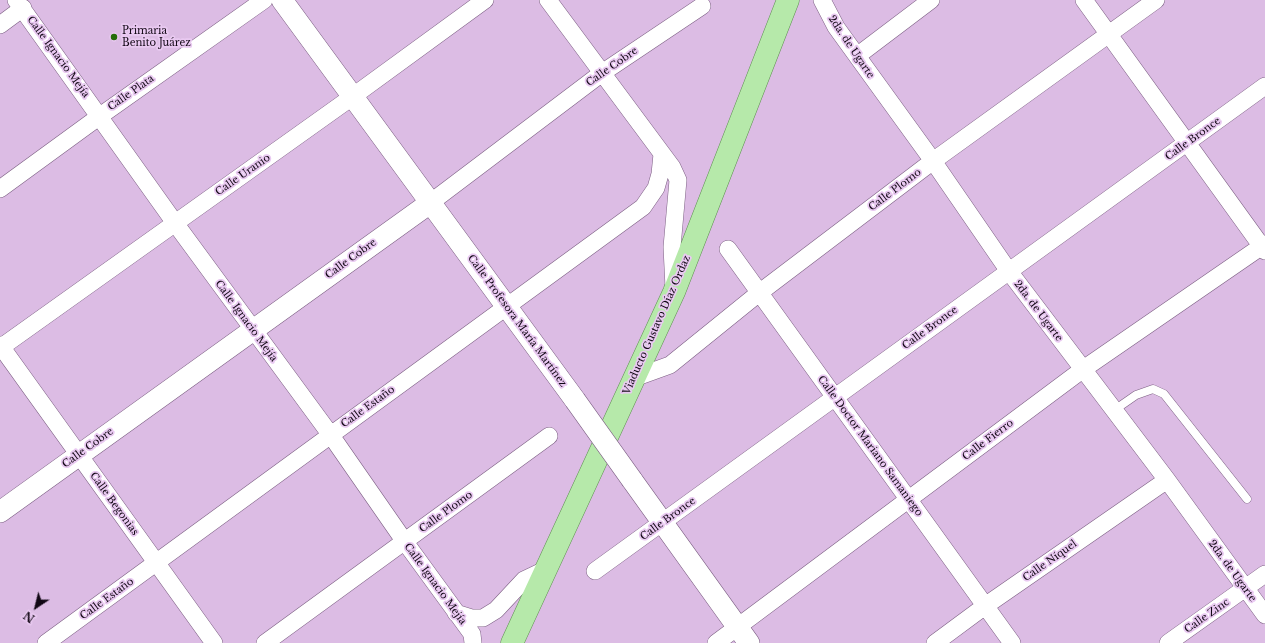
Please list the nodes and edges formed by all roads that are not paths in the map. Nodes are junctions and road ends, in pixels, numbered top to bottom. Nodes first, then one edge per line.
1 (264, 0) edge
2 (282, 0) edge
3 (485, 0) edge
4 (548, 0) edge
5 (788, 0) edge
6 (822, 0) edge
7 (931, 0) edge
8 (1084, 0) edge
9 (1156, 0) edge
10 (19, 4) edge
11 (702, 6) dead end
12 (0, 25) edge
13 (1108, 35) junction
14 (857, 56) junction
15 (602, 73) junction
16 (1265, 86) edge
17 (352, 97) junction
18 (100, 116) junction
19 (1187, 144) junction
20 (662, 154) junction
21 (933, 161) junction
22 (0, 189) edge
23 (430, 203) junction
24 (175, 223) junction
25 (1264, 247) edge
26 (728, 249) dead end
27 (1008, 270) junction
28 (674, 292) junction
29 (759, 293) junction
30 (507, 306) junction
31 (253, 330) junction
32 (0, 347) edge
33 (1082, 370) junction
34 (634, 378) junction
35 (835, 398) junction
36 (1113, 411) junction
37 (330, 434) junction
38 (549, 436) dead end
39 (78, 456) junction
40 (1167, 480) junction
41 (908, 499) junction
42 (1247, 499) dead end
43 (0, 512) edge
44 (663, 523) junction
45 (405, 542) junction
46 (157, 563) junction
47 (545, 570) junction
48 (595, 571) dead end
49 (1265, 574) edge
50 (1245, 589) junction
51 (985, 606) junction
52 (456, 613) junction
53 (1265, 615) edge
54 (743, 635) edge
55 (46, 643) edge
56 (214, 643) edge
57 (265, 643) edge
58 (473, 643) edge
59 (512, 643) edge
60 (716, 643) edge
61 (935, 643) edge
62 (1012, 643) edge
63 (1168, 643) edge

1 - 18 street, Calle Plata
2 - 17 street, Calle Profesora María Martínez
3 - 17 street, Calle Uranio
4 - 15 street
5 - 28 main road, Viaducto Gustavo Díaz Ordaz
6 - 14 street, 2da. de Ugarte
7 - 14 street
8 - 13 street
9 - 13 street, Calle Plomo
10 - 12 street
10 - 18 street, Calle Ignacio Mejía
11 - 15 street, Calle Cobre
13 - 19 street
13 - 21 street, Calle Plomo
14 - 21 street, 2da. de Ugarte
15 - 20 street
15 - 23 street, Calle Cobre
16 - 19 street, Calle Bronce
17 - 23 street, Calle Profesora María Martínez
17 - 24 street, Calle Uranio
18 - 22 street, Calle Plata
18 - 24 street, Calle Ignacio Mejía
19 - 25 street
19 - 27 street, Calle Bronce
20 - 28 street
20 - 30 street, Calle Estaño
21 - 27 street, 2da. de Ugarte
21 - 29 street, Calle Plomo
23 - 30 street, Calle Profesora María Martínez
23 - 31 street, Calle Cobre
24 - 31 street, Calle Ignacio Mejía
24 - 32 street, Calle Uranio
25 - 33 street, Calle Fierro
26 - 29 street, Calle Doctor Mariano Samaniego
27 - 33 street, 2da. de Ugarte
27 - 35 street, Calle Bronce
28 - 34 main road, Viaducto Gustavo Díaz Ordaz
29 - 34 street, Calle Plomo
29 - 35 street, Calle Doctor Mariano Samaniego
30 - 37 street, Calle Estaño
30 - 44 street, Calle Profesora María Martínez, bridge
31 - 37 street, Calle Ignacio Mejía
31 - 39 street, Calle Cobre
32 - 39 street, Calle Begonias
33 - 36 street, 2da. de Ugarte
33 - 41 street, Calle Fierro
34 - 47 main road, Viaducto Gustavo Díaz Ordaz
35 - 41 street, Calle Doctor Mariano Samaniego
35 - 44 street, Calle Bronce
36 - 40 street, 2da. de Ugarte
36 - 42 lane
37 - 45 street, Calle Ignacio Mejía
37 - 46 street, Calle Estaño
38 - 45 street, Calle Plomo
39 - 43 street, Calle Cobre
39 - 46 street, Calle Begonias
40 - 50 street, 2da. de Ugarte
40 - 51 street, Calle Níquel
41 - 51 street, Calle Doctor Mariano Samaniego
41 - 54 street, Calle Fierro
44 - 48 street, Calle Bronce
44 - 54 street, Calle Profesora María Martínez
45 - 52 street, Calle Ignacio Mejía
45 - 57 street, Calle Plomo
46 - 55 street, Calle Estaño
46 - 56 street, Calle Begonias
47 - 52 street
47 - 59 main road, Viaducto Gustavo Díaz Ordaz
49 - 50 street, Calle Zinc
50 - 53 street, 2da. de Ugarte
50 - 63 street, Calle Zinc
51 - 61 street, Calle Níquel
51 - 62 street, Calle Doctor Mariano Samaniego
52 - 58 street, Calle Ignacio Mejía
54 - 60 street, Calle Fierro

